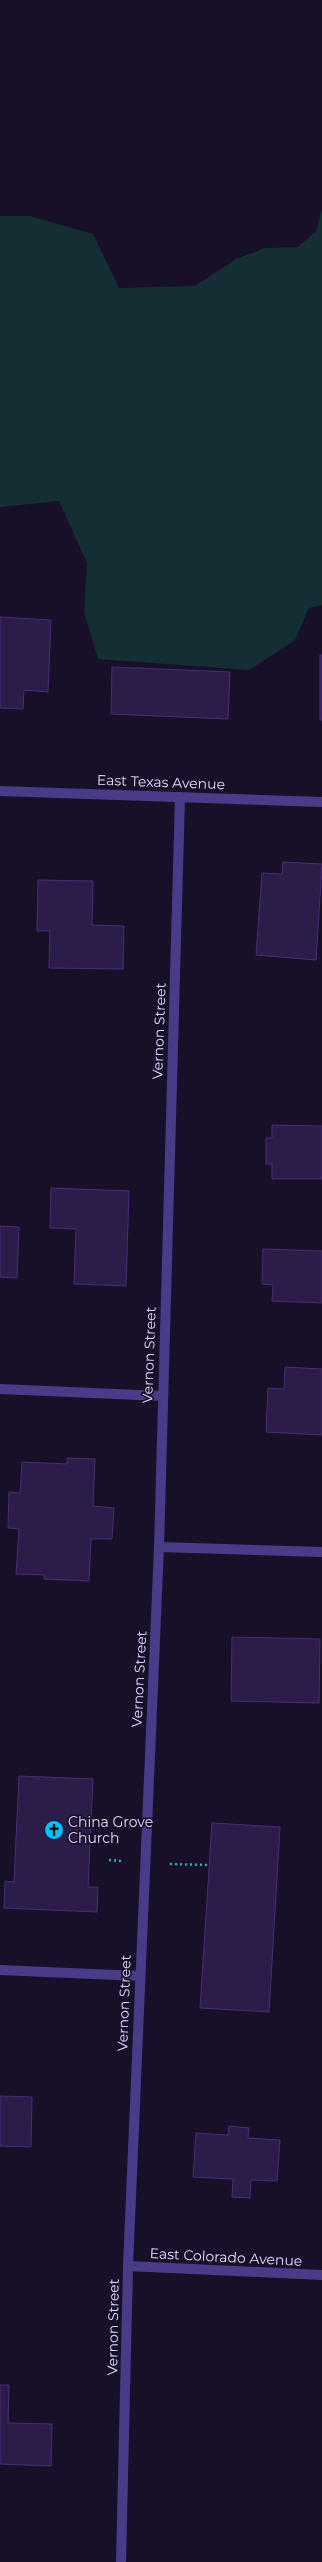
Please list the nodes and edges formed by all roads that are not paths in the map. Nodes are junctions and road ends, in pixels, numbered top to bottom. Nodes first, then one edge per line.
1 (0, 791) edge
2 (180, 797) junction
3 (322, 802) edge
4 (0, 1389) edge
5 (162, 1396) junction
6 (159, 1547) junction
7 (322, 1552) edge
8 (0, 1970) edge
9 (139, 1976) junction
10 (128, 2266) junction
11 (322, 2275) edge
12 (121, 2562) edge

1 - 2 street, East Texas Avenue
2 - 3 street, East Texas Avenue
2 - 5 street, Vernon Street
4 - 5 street
5 - 6 street, Vernon Street
6 - 7 street
6 - 9 street, Vernon Street
8 - 9 street
9 - 10 street, Vernon Street
10 - 11 street, East Colorado Avenue
10 - 12 street, Vernon Street

